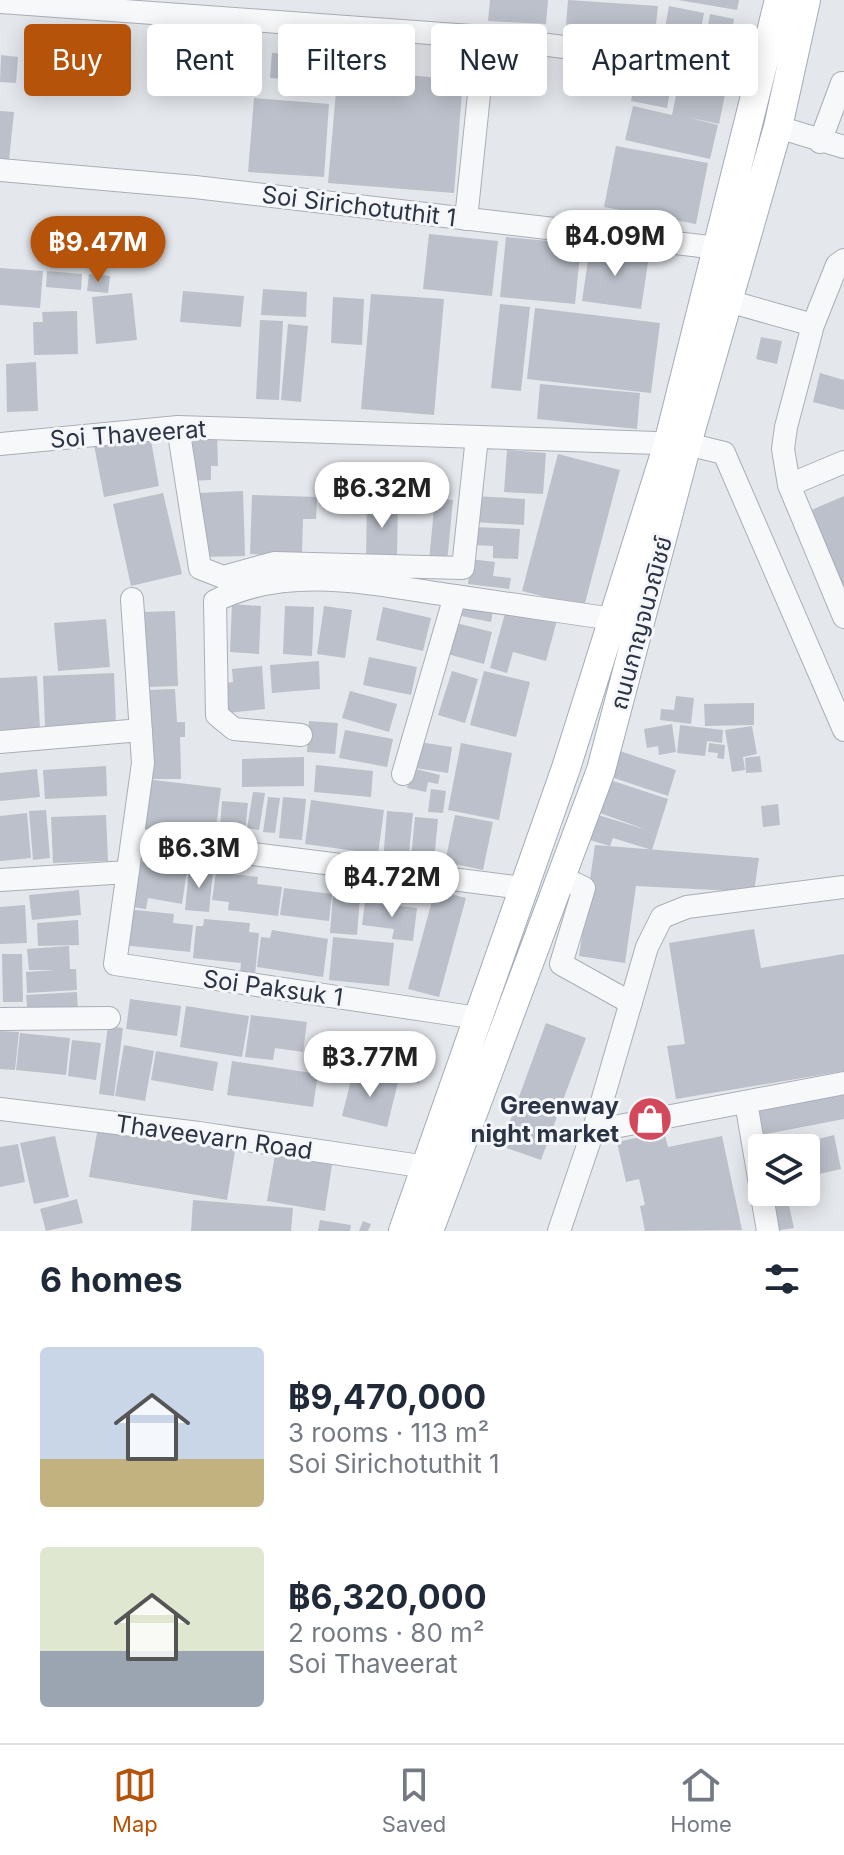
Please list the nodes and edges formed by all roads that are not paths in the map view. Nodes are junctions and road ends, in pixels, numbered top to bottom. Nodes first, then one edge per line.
1 (779, 0) edge
2 (806, 0) edge
3 (0, 2) edge
4 (431, 33) edge
5 (547, 45) edge
6 (759, 72) junction
7 (843, 81) edge
8 (479, 96) edge
9 (778, 127) junction
10 (820, 142) junction
11 (844, 147) edge
12 (0, 170) edge
13 (466, 219) junction
14 (718, 248) junction
15 (844, 260) edge
16 (728, 301) junction
17 (813, 325) junction
18 (178, 427) junction
19 (477, 437) junction
20 (0, 444) edge
21 (678, 444) junction
22 (844, 462) edge
23 (789, 485) junction
24 (455, 596) junction
25 (132, 599) dead end
26 (844, 617) edge
27 (613, 619) junction
28 (141, 730) junction
29 (844, 730) edge
30 (301, 735) dead end
31 (0, 742) edge
32 (403, 774) dead end
33 (133, 839) junction
34 (128, 872) junction
35 (561, 877) junction
36 (0, 880) edge
37 (844, 887) edge
38 (523, 888) junction
39 (631, 1003) junction
40 (109, 1018) dead end
41 (478, 1018) junction
42 (0, 1019) edge
43 (844, 1083) edge
44 (746, 1102) junction
45 (0, 1109) edge
46 (593, 1131) junction
47 (427, 1167) junction
48 (403, 1231) edge
49 (429, 1231) edge
50 (559, 1231) edge
51 (768, 1231) edge

1 - 6 main road, ถนนกาญจนวณิชย์
2 - 9 main road, ถนนกาญจนวณิชย์
3 - 4 street
5 - 6 street
6 - 14 main road, ถนนกาญจนวณิชย์
7 - 10 street
8 - 13 street
9 - 10 street
9 - 16 main road, ถนนกาญจนวณิชย์
10 - 11 street
12 - 13 street, Soi Sirichotuthit 1
13 - 14 street, Soi Sirichotuthit 1
14 - 21 main road, ถนนกาญจนวณิชย์
15 - 17 street
16 - 17 street
16 - 21 main road, ถนนกาญจนวณิชย์
17 - 23 street
18 - 19 street, Soi Thaveerat
18 - 19 street
18 - 20 street, Soi Thaveerat
19 - 21 street, Soi Thaveerat
21 - 27 main road, ถนนกาญจนวณิชย์
21 - 29 street, Soi Thaveerat
21 - 35 main road, ถนนกาญจนวณิชย์
22 - 23 street
23 - 26 street
24 - 27 street
24 - 30 street
24 - 32 street
25 - 28 street
27 - 38 main road, ถนนกาญจนวณิชย์
28 - 31 street
28 - 33 street
33 - 34 street
33 - 38 street
34 - 36 street
34 - 41 street, Soi Paksuk 1
35 - 39 street
35 - 49 main road, ถนนกาญจนวณิชย์
37 - 39 street
38 - 41 main road, ถนนกาญจนวณิชย์
39 - 46 street
40 - 42 street
41 - 47 main road, ถนนกาญจนวณิชย์
43 - 44 street
44 - 46 street
44 - 51 street
45 - 47 street, Thaveevarn Road
46 - 50 street
47 - 48 main road, ถนนกาญจนวณิชย์

